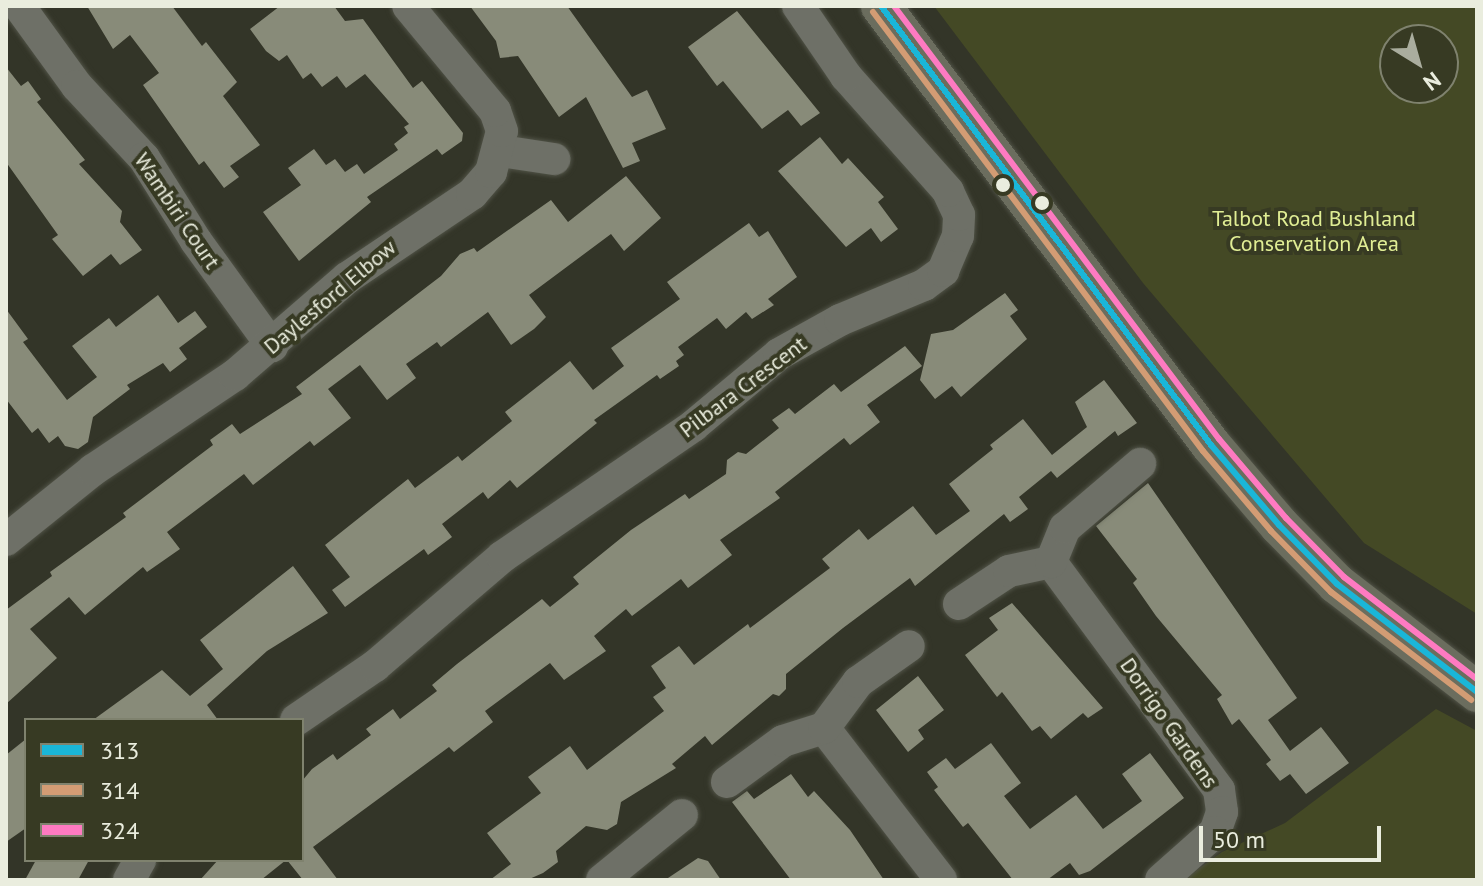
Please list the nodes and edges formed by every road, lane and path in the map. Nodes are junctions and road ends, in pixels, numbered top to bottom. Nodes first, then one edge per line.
1 (19, 6) edge
2 (408, 6) edge
3 (798, 6) edge
4 (881, 6) edge
5 (501, 151) junction
6 (554, 159) dead end
7 (272, 346) junction
8 (1140, 464) dead end
9 (12, 521) edge
10 (1051, 562) junction
11 (959, 604) dead end
12 (909, 646) dead end
13 (1477, 692) edge
14 (299, 718) edge
15 (824, 728) junction
16 (727, 782) dead end
17 (682, 815) dead end
18 (139, 862) edge
19 (604, 878) edge
20 (129, 880) edge
21 (941, 880) edge
22 (1161, 880) edge

1 - 7 street, Wambiri Court
2 - 5 street
3 - 14 street, Pilbara Crescent
4 - 13 main road
5 - 6 street
5 - 7 street, Daylesford Elbow
7 - 9 street, Daylesford Elbow
8 - 10 street
10 - 11 street
10 - 22 street, Dorrigo Gardens
12 - 15 street
15 - 16 street
15 - 21 street
17 - 19 street
18 - 20 street

